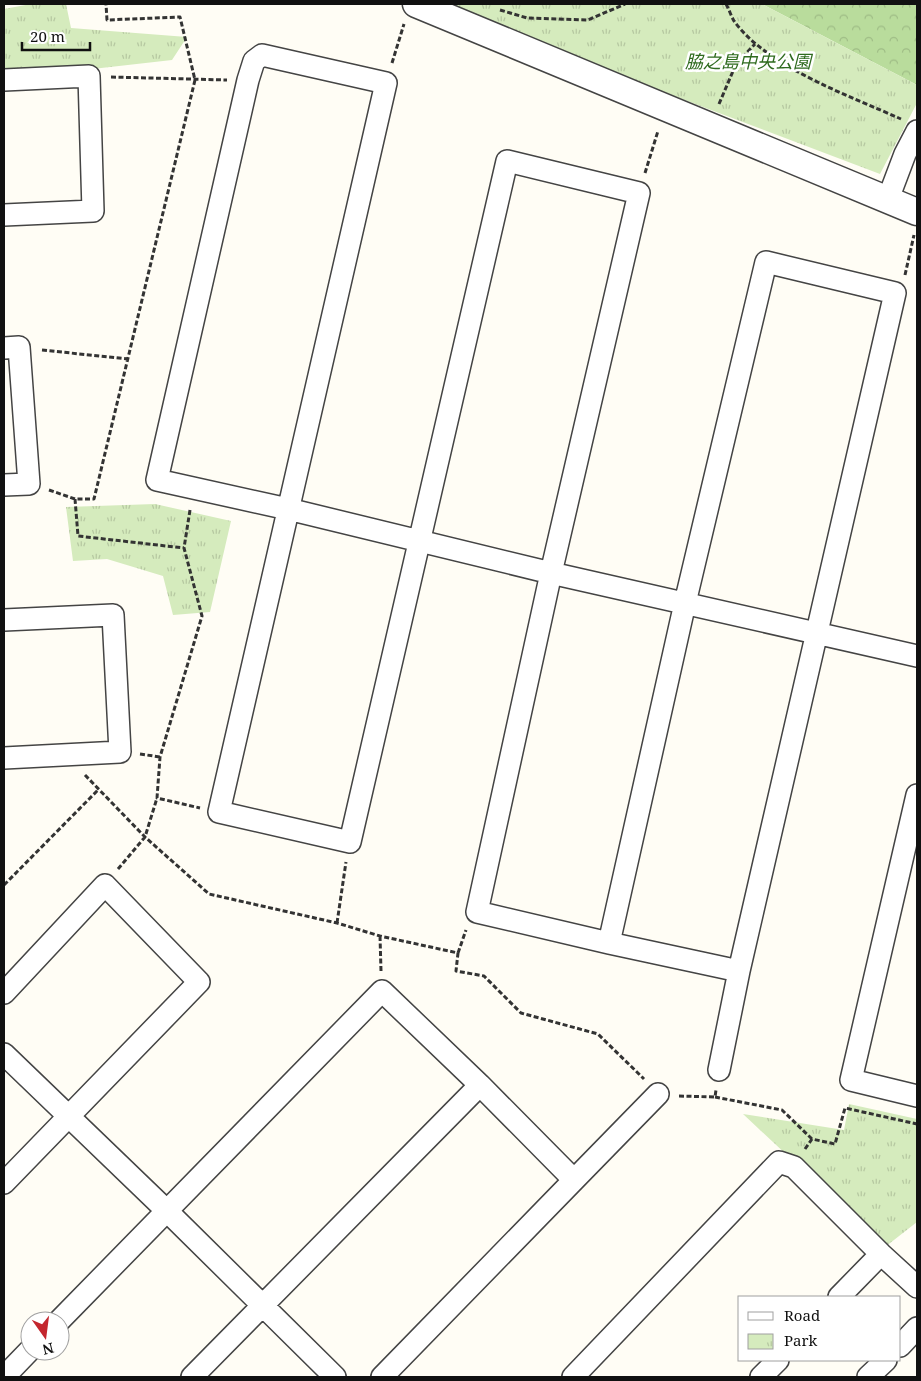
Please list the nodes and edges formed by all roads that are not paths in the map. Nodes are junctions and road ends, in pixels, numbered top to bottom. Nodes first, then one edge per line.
1 (410, 13) edge
2 (4, 80) edge
3 (913, 127) edge
4 (888, 199) junction
5 (4, 215) edge
6 (916, 221) edge
7 (12, 348) edge
8 (4, 485) edge
9 (288, 508) junction
10 (419, 541) junction
11 (551, 573) junction
12 (685, 603) junction
13 (4, 620) edge
14 (817, 633) junction
15 (917, 656) edge
16 (4, 758) edge
17 (917, 795) edge
18 (609, 944) junction
19 (739, 971) junction
20 (4, 992) edge
21 (4, 1054) edge
22 (719, 1070) road end
23 (480, 1085) junction
24 (658, 1094) road end
25 (917, 1096) edge
26 (69, 1116) junction
27 (574, 1180) junction
28 (4, 1183) edge
29 (168, 1212) junction
30 (881, 1254) junction
31 (917, 1287) edge
32 (840, 1296) edge
33 (263, 1306) junction
34 (69, 1311) edge
35 (917, 1328) edge
36 (901, 1345) edge
37 (20, 1360) edge
38 (777, 1361) edge
39 (885, 1361) edge
40 (4, 1377) edge
41 (192, 1377) edge
42 (335, 1377) edge
43 (382, 1377) edge
44 (573, 1377) edge
45 (761, 1377) edge
46 (868, 1377) edge

1 - 4 street
2 - 5 street
3 - 4 street
4 - 6 street
7 - 8 street
9 - 9 street
9 - 10 street
9 - 10 street
10 - 11 street
10 - 11 street
11 - 12 street
11 - 18 street
12 - 14 street
12 - 14 street
12 - 18 street
13 - 16 street
14 - 15 street
14 - 19 street
17 - 25 street
18 - 19 street
19 - 22 street
20 - 26 street
21 - 26 street
23 - 27 street
23 - 29 street
23 - 33 street
24 - 27 street
26 - 28 street
26 - 29 street
27 - 43 street
29 - 33 street
29 - 34 street
30 - 31 street
30 - 32 street
30 - 44 street
33 - 41 street
33 - 42 street
35 - 36 street
37 - 40 street
38 - 45 street
39 - 46 street

